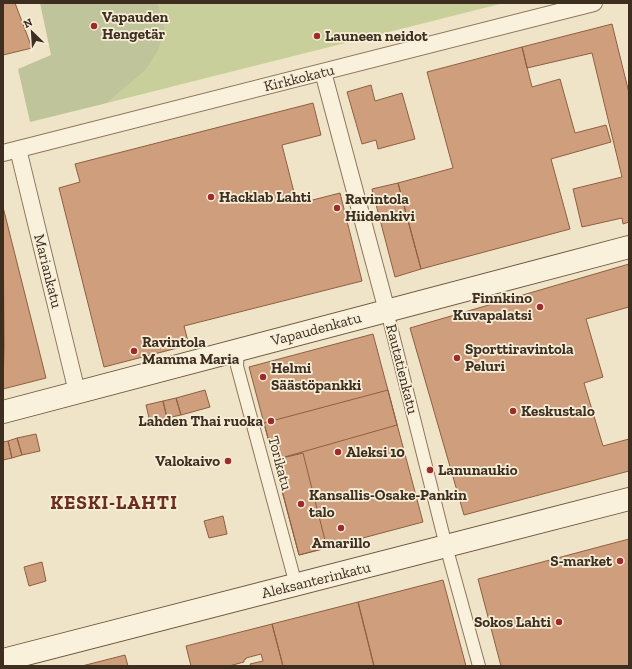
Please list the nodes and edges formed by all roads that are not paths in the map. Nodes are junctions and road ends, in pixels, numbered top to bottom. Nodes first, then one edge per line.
1 (594, 3) edge
2 (323, 72) junction
3 (10, 151) edge
4 (629, 247) edge
5 (387, 311) junction
6 (238, 350) junction
7 (77, 392) junction
8 (3, 412) edge
9 (629, 499) edge
10 (446, 546) junction
11 (296, 585) junction
12 (3, 660) edge
13 (479, 666) edge

1 - 2 street, Kirkkokatu
2 - 3 street, Kirkkokatu
2 - 5 street, Rautatienkatu
3 - 7 street, Mariankatu
4 - 5 main road, Vapaudenkatu
5 - 6 main road, Vapaudenkatu
5 - 10 street, Rautatienkatu
6 - 7 main road, Vapaudenkatu
6 - 11 street, Torikatu
7 - 8 main road, Vapaudenkatu
9 - 10 main road, Aleksanterinkatu
10 - 11 main road, Aleksanterinkatu
10 - 13 street, Rautatienkatu
11 - 12 main road, Aleksanterinkatu

